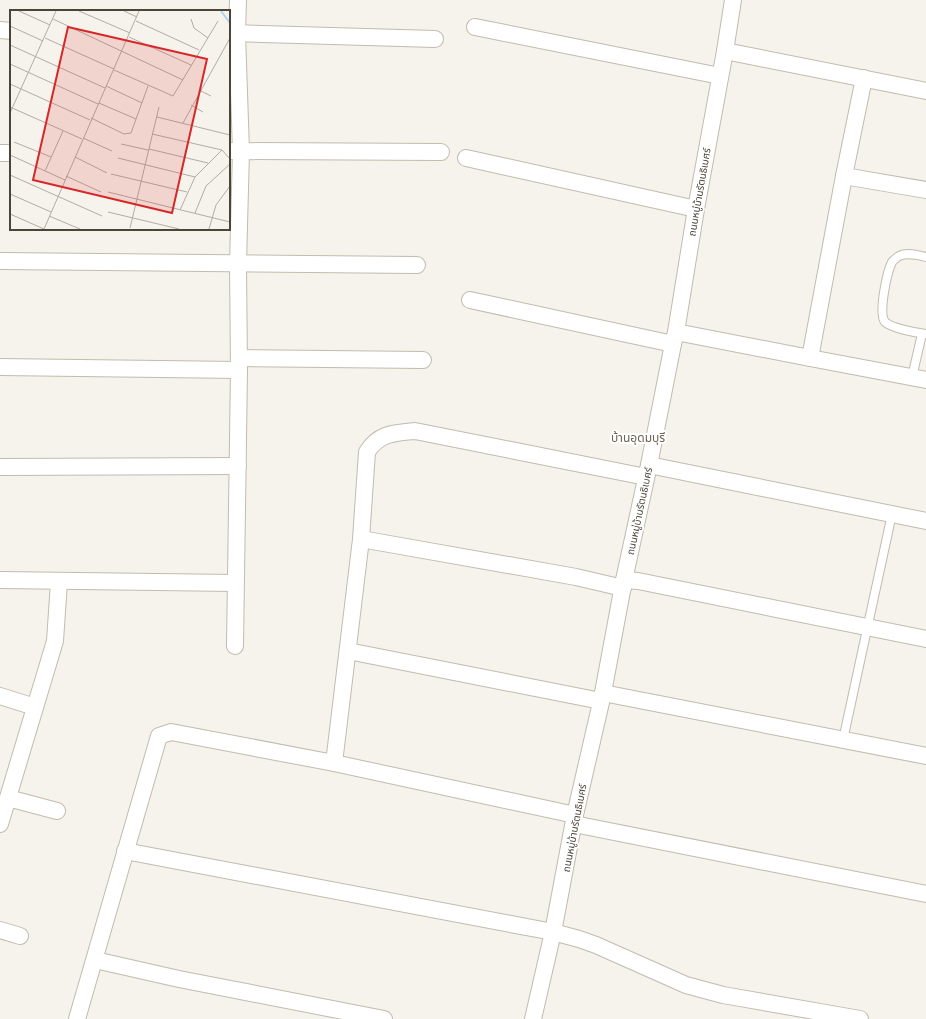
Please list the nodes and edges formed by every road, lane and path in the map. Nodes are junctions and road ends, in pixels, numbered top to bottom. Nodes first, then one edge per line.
1 (238, 0) edge
2 (732, 0) edge
3 (475, 27) dead end
4 (233, 33) edge
5 (435, 39) dead end
6 (725, 50) junction
7 (720, 76) junction
8 (864, 78) junction
9 (926, 91) edge
10 (235, 151) edge
11 (441, 152) dead end
12 (466, 158) dead end
13 (844, 176) junction
14 (926, 190) edge
15 (696, 209) junction
16 (926, 257) edge
17 (0, 261) edge
18 (238, 264) junction
19 (417, 265) dead end
20 (470, 300) dead end
21 (924, 334) edge
22 (674, 338) junction
23 (810, 358) junction
24 (423, 360) dead end
25 (239, 364) junction
26 (0, 367) edge
27 (919, 378) edge
28 (238, 466) junction
29 (0, 467) edge
30 (648, 471) junction
31 (892, 514) junction
32 (926, 521) edge
33 (362, 539) junction
34 (0, 580) edge
35 (59, 582) junction
36 (235, 582) junction
37 (623, 584) junction
38 (867, 627) junction
39 (926, 638) edge
40 (235, 646) dead end
41 (348, 651) junction
42 (0, 696) edge
43 (602, 697) junction
44 (35, 707) junction
45 (843, 740) junction
46 (926, 756) edge
47 (334, 762) junction
48 (3, 811) edge
49 (57, 811) dead end
50 (574, 819) junction
51 (124, 851) junction
52 (926, 894) edge
53 (0, 930) edge
54 (554, 932) junction
55 (20, 936) dead end
56 (95, 960) junction
57 (77, 1019) edge
58 (384, 1019) edge
59 (533, 1019) edge
60 (860, 1019) edge

1 - 4 street
2 - 6 street, ถนนหมู่บ้านรัตนธิเบศร์
3 - 7 street
4 - 5 street
4 - 10 street
6 - 7 street, ถนนหมู่บ้านรัตนธิเบศร์
6 - 8 street
7 - 15 street, ถนนหมู่บ้านรัตนธิเบศร์
8 - 9 street
8 - 13 street
10 - 11 street
10 - 18 street
12 - 15 street
13 - 14 street
13 - 23 street
15 - 22 street, ถนนหมู่บ้านรัตนธิเบศร์
16 - 21 lane
17 - 18 street
18 - 19 street
18 - 25 street
20 - 22 street
21 - 27 lane
22 - 23 street
22 - 30 street, ถนนหมู่บ้านรัตนธิเบศร์
23 - 27 street
24 - 25 street
25 - 26 street
25 - 28 street
28 - 29 street
28 - 36 street
30 - 31 street
30 - 33 street
30 - 37 street, ถนนหมู่บ้านรัตนธิเบศร์
31 - 32 street
31 - 38 lane
33 - 37 street
33 - 41 street
34 - 35 street
35 - 36 street
35 - 44 street
36 - 40 street
37 - 38 street
37 - 43 street, ถนนหมู่บ้านรัตนธิเบศร์
38 - 39 street
38 - 45 lane
41 - 43 street
41 - 47 street
42 - 44 street
43 - 45 street
43 - 50 street, ถนนหมู่บ้านรัตนธิเบศร์
44 - 48 street
45 - 46 street
47 - 50 street
47 - 51 street
48 - 49 street
50 - 52 street
50 - 54 street, ถนนหมู่บ้านรัตนธิเบศร์
51 - 54 street
51 - 56 street
53 - 55 street
54 - 59 street, ถนนหมู่บ้านรัตนธิเบศร์
54 - 60 street
56 - 57 street
56 - 58 street

